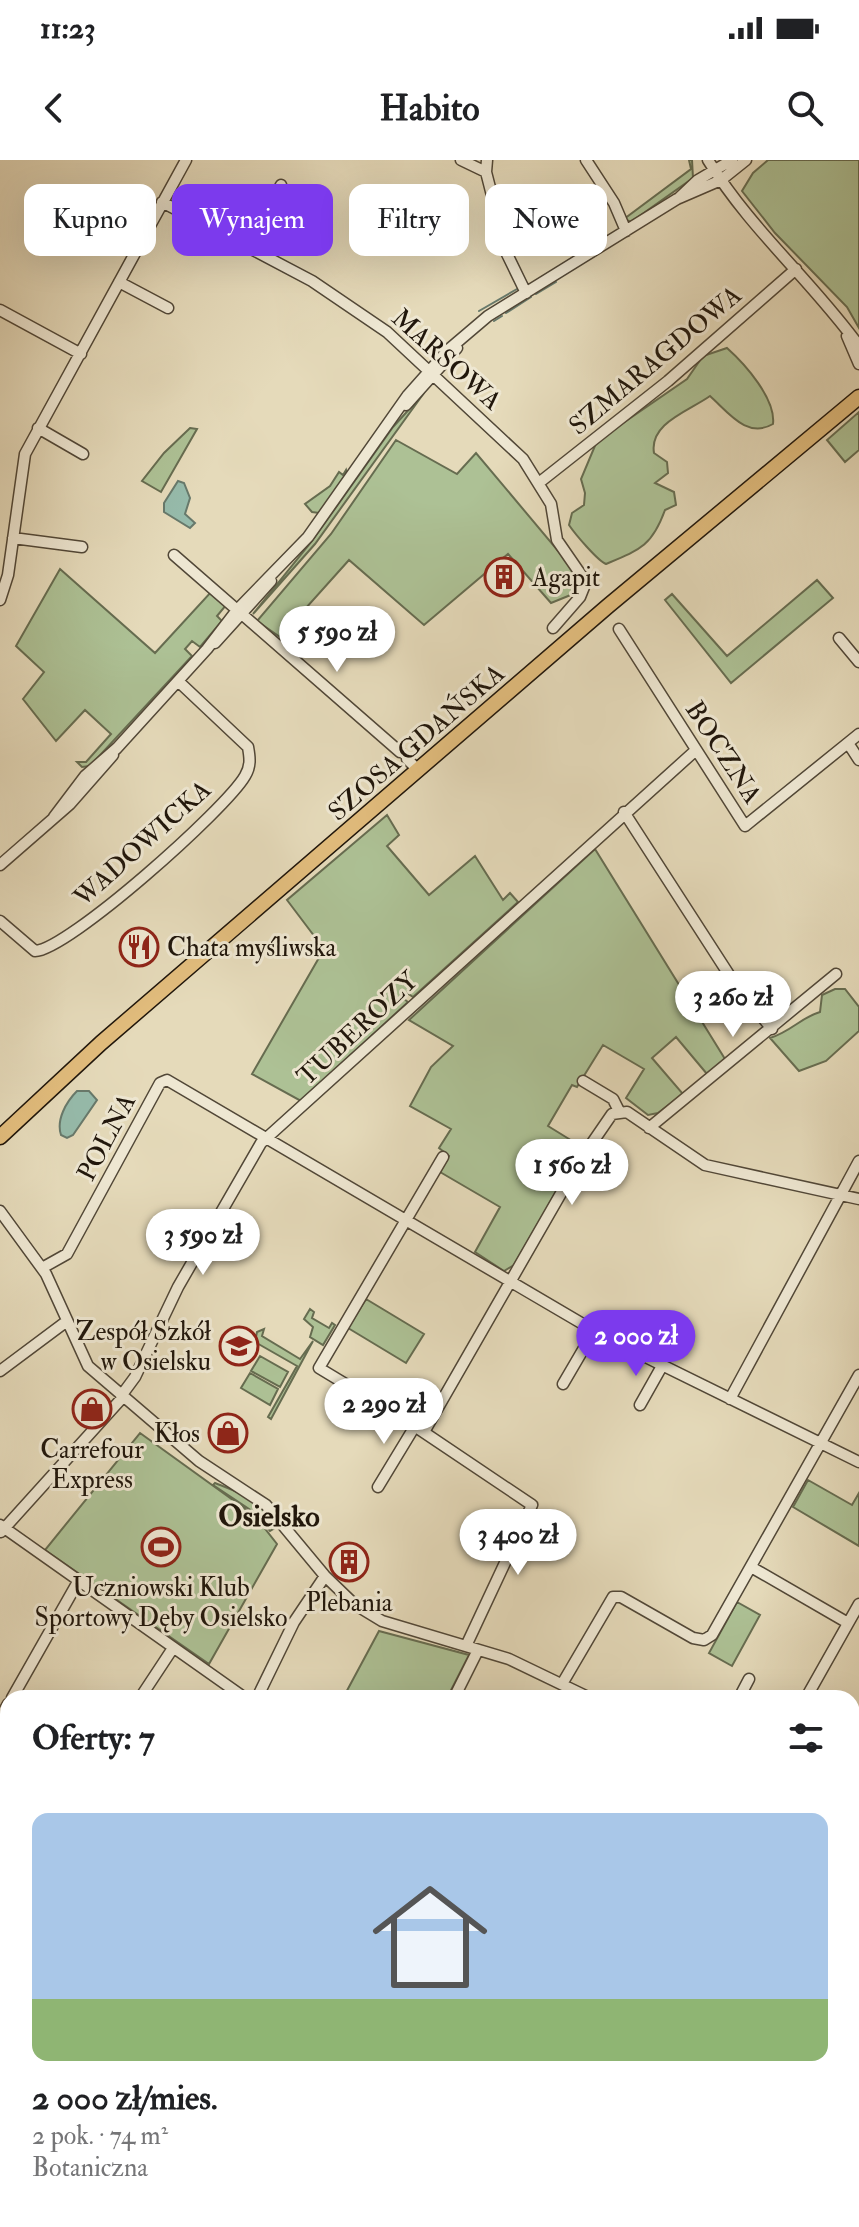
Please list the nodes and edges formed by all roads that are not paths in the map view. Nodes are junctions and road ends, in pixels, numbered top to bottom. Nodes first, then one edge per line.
1 (186, 160) edge
2 (461, 160) edge
3 (487, 160) edge
4 (586, 160) edge
5 (732, 160) edge
6 (746, 160) edge
7 (711, 165) edge
8 (486, 172) junction
9 (721, 180) junction
10 (677, 199) junction
11 (162, 202) junction
12 (172, 207) edge
13 (626, 231) junction
14 (264, 256) edge
15 (796, 269) junction
16 (119, 282) junction
17 (526, 293) junction
18 (168, 308) dead end
19 (0, 310) edge
20 (845, 330) junction
21 (859, 346) edge
22 (81, 354) junction
23 (859, 364) edge
24 (432, 374) junction
25 (859, 397) edge
26 (38, 428) junction
27 (83, 454) dead end
28 (540, 482) junction
29 (8, 545) edge
30 (82, 547) dead end
31 (174, 555) dead end
32 (0, 600) edge
33 (241, 612) junction
34 (553, 628) dead end
35 (619, 629) dead end
36 (839, 638) dead end
37 (859, 662) edge
38 (178, 681) junction
39 (859, 734) edge
40 (848, 743) junction
41 (696, 750) junction
42 (859, 760) edge
43 (419, 771) junction
44 (624, 812) junction
45 (0, 865) edge
46 (0, 921) edge
47 (836, 974) dead end
48 (772, 1029) junction
49 (583, 1081) dead end
50 (616, 1112) junction
51 (649, 1128) junction
52 (3, 1132) edge
53 (268, 1137) junction
54 (443, 1157) dead end
55 (859, 1161) edge
56 (840, 1195) junction
57 (859, 1199) edge
58 (0, 1211) edge
59 (407, 1219) junction
60 (42, 1268) junction
61 (510, 1281) junction
62 (67, 1321) junction
63 (594, 1331) junction
64 (662, 1366) junction
65 (0, 1371) edge
66 (859, 1375) edge
67 (563, 1384) dead end
68 (122, 1396) junction
69 (730, 1399) junction
70 (640, 1405) dead end
71 (419, 1429) junction
72 (821, 1444) junction
73 (859, 1462) edge
74 (378, 1487) dead end
75 (1, 1529) edge
76 (751, 1567) junction
77 (325, 1576) junction
78 (79, 1580) junction
79 (859, 1604) edge
80 (848, 1623) junction
81 (466, 1646) junction
82 (173, 1648) junction
83 (478, 1650) junction
84 (749, 1679) dead end
85 (562, 1684) junction
86 (17, 1690) edge
87 (145, 1690) edge
88 (233, 1690) edge
89 (261, 1690) edge
90 (458, 1690) edge
91 (573, 1690) edge
92 (743, 1690) edge
93 (810, 1690) edge

1 - 11 street
2 - 8 street
3 - 8 street
4 - 13 street
5 - 7 street
6 - 9 street
7 - 9 street
7 - 10 street
8 - 17 street
9 - 10 street
9 - 15 street
10 - 13 street
11 - 12 street, MARSOWA
11 - 16 street
13 - 17 street
14 - 24 street, MARSOWA
15 - 20 street
15 - 28 street, SZMARAGDOWA
16 - 18 street
16 - 22 street
17 - 24 street
19 - 22 street
20 - 21 street
20 - 23 street
22 - 26 street
24 - 28 street, MARSOWA
24 - 33 street
25 - 43 main road, SZOSA GDAŃSKA
26 - 27 street
26 - 29 street
28 - 34 street, MARSOWA
29 - 30 street
29 - 32 street
31 - 33 street
33 - 38 street
33 - 43 street
35 - 41 street, BOCZNA
36 - 37 street
38 - 45 street
38 - 46 street, WADOWICKA
39 - 40 street, BOCZNA
40 - 41 street, BOCZNA
40 - 42 street
41 - 44 street, TUBEROZY
43 - 52 main road, SZOSA GDAŃSKA
44 - 48 street
44 - 53 street, TUBEROZY
47 - 48 street
48 - 51 street
49 - 50 street
50 - 51 street
50 - 61 street
51 - 56 street
53 - 59 street
53 - 60 street, POLNA
53 - 68 street, TUBEROZY
54 - 59 street
55 - 56 street
56 - 57 street
56 - 69 street
58 - 60 street
59 - 61 street
59 - 71 street
60 - 62 street
61 - 63 street
61 - 71 street
62 - 65 street
62 - 68 street
63 - 64 street
63 - 67 street
64 - 69 street
64 - 70 street
66 - 72 street
68 - 75 street, TUBEROZY
68 - 77 street
69 - 72 street
71 - 74 street
71 - 81 street
72 - 73 street
72 - 76 street
75 - 78 street
76 - 80 street
76 - 85 street
77 - 81 street
77 - 89 street
78 - 82 street
78 - 86 street
79 - 80 street
80 - 93 street
81 - 83 street
82 - 87 street
82 - 88 street
83 - 85 street
83 - 90 street
84 - 92 street
85 - 91 street

